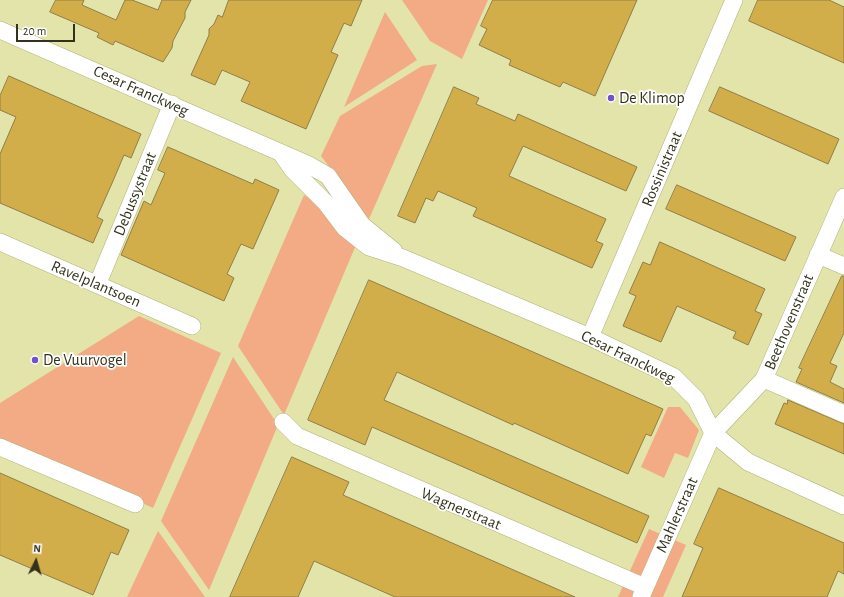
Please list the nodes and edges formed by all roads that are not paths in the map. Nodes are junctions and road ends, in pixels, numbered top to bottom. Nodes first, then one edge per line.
1 (734, 0) edge
2 (0, 30) edge
3 (172, 104) junction
4 (844, 197) edge
5 (0, 242) edge
6 (818, 255) junction
7 (844, 266) edge
8 (98, 284) junction
9 (192, 326) dead end
10 (590, 337) junction
11 (764, 379) junction
12 (844, 414) edge
13 (283, 422) dead end
14 (713, 433) junction
15 (0, 447) edge
16 (135, 504) dead end
17 (844, 506) edge
18 (643, 592) edge

1 - 10 street, Rossinistraat
2 - 3 street, Cesar Franckweg
3 - 8 street, Debussystraat
3 - 10 street, Cesar Franckweg
4 - 6 street, Beethovenstraat
5 - 8 street, Ravelplantsoen
6 - 7 street
6 - 11 street, Beethovenstraat
8 - 9 street, Ravelplantsoen
10 - 14 street, Cesar Franckweg
11 - 12 street
11 - 14 street, Beethovenstraat
13 - 18 street, Wagnerstraat
14 - 17 street, Cesar Franckweg
14 - 18 street, Mahlerstraat
15 - 16 street

